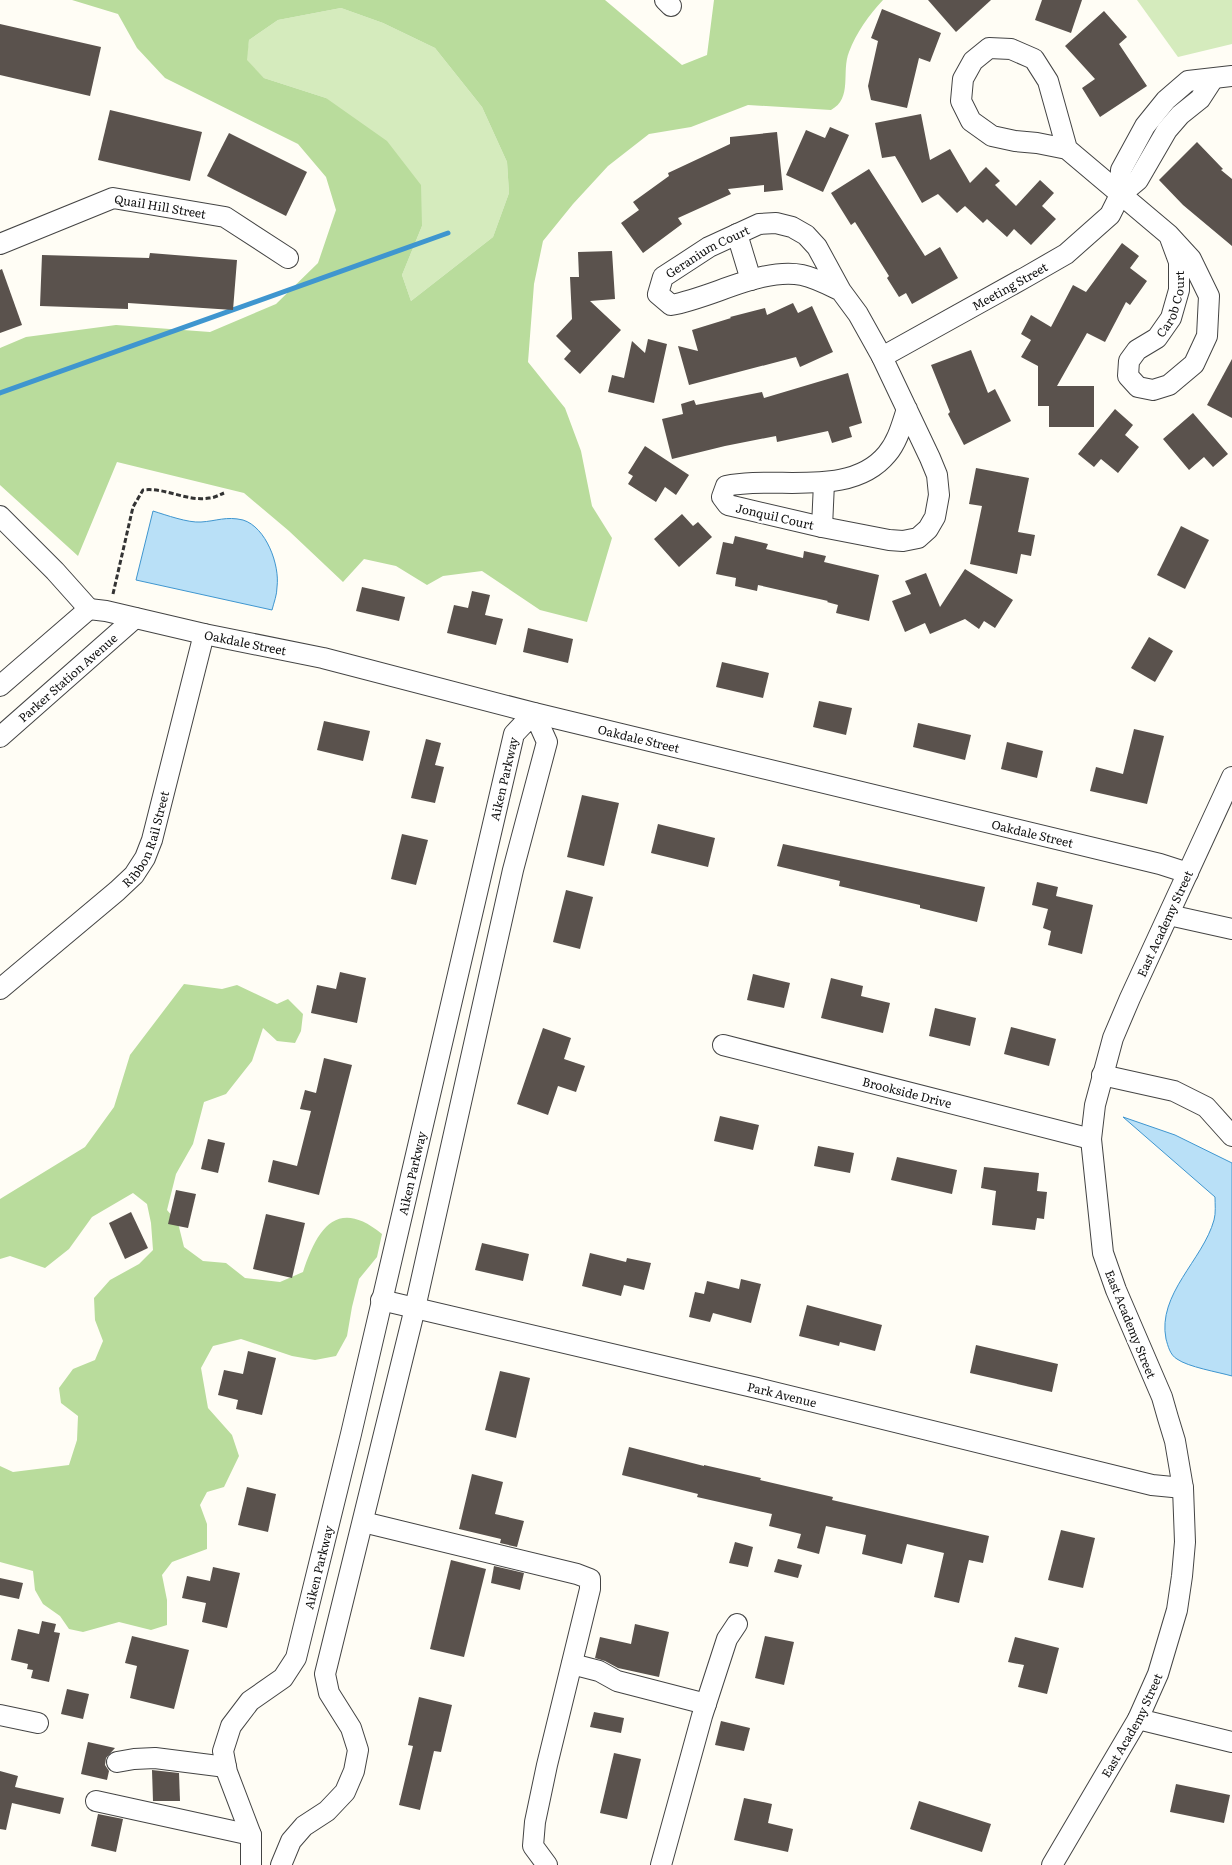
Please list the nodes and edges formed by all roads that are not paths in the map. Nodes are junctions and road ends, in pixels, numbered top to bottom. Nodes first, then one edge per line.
1 (1223, 78) edge
2 (1067, 150) junction
3 (1120, 195) junction
4 (737, 234) junction
5 (1170, 235) junction
6 (0, 244) edge
7 (288, 258) dead end
8 (751, 280) junction
9 (841, 291) junction
10 (882, 357) junction
11 (907, 409) junction
12 (824, 482) junction
13 (0, 516) edge
14 (822, 527) junction
15 (88, 609) junction
16 (135, 618) junction
17 (204, 634) junction
18 (0, 686) edge
19 (534, 713) junction
20 (0, 737) edge
21 (1232, 777) edge
22 (1188, 873) junction
23 (1169, 915) junction
24 (1232, 930) edge
25 (0, 989) edge
26 (723, 1045) dead end
27 (1102, 1075) junction
28 (1232, 1136) edge
29 (1091, 1140) junction
30 (381, 1300) junction
31 (414, 1308) junction
32 (1183, 1488) junction
33 (363, 1522) junction
34 (737, 1624) dead end
35 (296, 1658) junction
36 (572, 1664) junction
37 (327, 1666) junction
38 (706, 1704) junction
39 (0, 1715) edge
40 (1138, 1719) junction
41 (38, 1723) dead end
42 (1232, 1742) edge
43 (117, 1762) dead end
44 (226, 1767) junction
45 (96, 1801) dead end
46 (251, 1835) junction
47 (251, 1861) edge
48 (281, 1864) edge
49 (547, 1865) edge
50 (661, 1865) edge
51 (1052, 1865) edge

1 - 3 street, Meeting Street
2 - 2 street
2 - 3 street, Carob Court
3 - 5 street, Carob Court
3 - 10 street, Meeting Street
4 - 8 street
4 - 8 street, Geranium Court
4 - 9 street, Geranium Court
5 - 5 street, Carob Court
6 - 7 street, Quail Hill Street
8 - 9 street, Geranium Court
9 - 10 street, Geranium Court
10 - 11 street, Jonquil Court
11 - 12 street, Jonquil Court
11 - 14 street, Jonquil Court
12 - 14 street
12 - 14 street, Jonquil Court
13 - 15 street
15 - 16 street, Oakdale Street
15 - 18 street
16 - 17 street, Oakdale Street
16 - 20 street, Parker Station Avenue
17 - 19 street, Oakdale Street
17 - 25 street, Ribbon Rail Street
19 - 22 street, Oakdale Street
19 - 30 street, Aiken Parkway
19 - 31 street
21 - 22 street, East Academy Street
22 - 23 street, East Academy Street
23 - 24 street
23 - 27 street, East Academy Street
26 - 29 street, Brookside Drive
27 - 28 street
27 - 29 street, East Academy Street
29 - 32 street, East Academy Street
30 - 31 street, Park Avenue
30 - 35 street, Aiken Parkway
31 - 32 street, Park Avenue
31 - 33 street
32 - 40 street, East Academy Street
33 - 36 street
33 - 37 street
34 - 38 street
35 - 37 street
35 - 44 street, Aiken Parkway
36 - 38 street
36 - 49 street
37 - 48 street
38 - 50 street
39 - 41 street
40 - 42 street
40 - 51 street, East Academy Street
43 - 44 street
44 - 46 street, Aiken Parkway
45 - 46 street
46 - 47 street, Aiken Parkway
47 - 48 street

